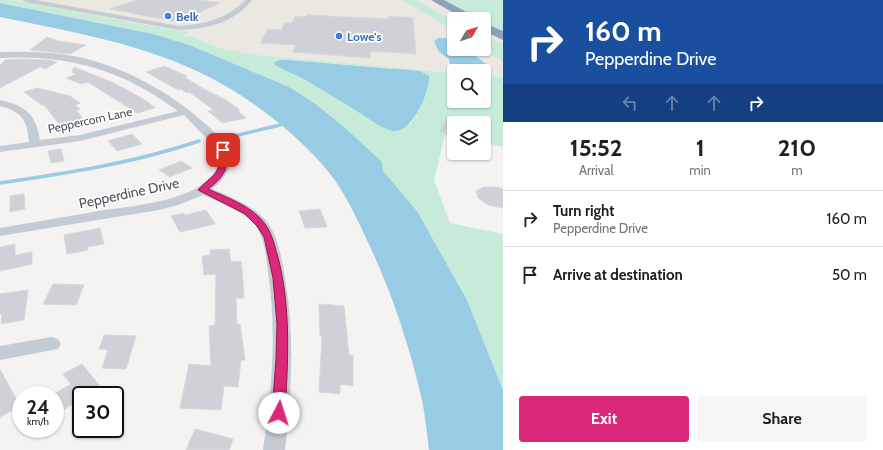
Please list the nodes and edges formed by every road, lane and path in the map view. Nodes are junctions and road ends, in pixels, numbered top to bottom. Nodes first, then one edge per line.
1 (25, 0) edge
2 (249, 0) edge
3 (436, 0) edge
4 (459, 12) edge
5 (491, 30) edge
6 (503, 36) edge
7 (0, 55) edge
8 (0, 103) edge
9 (185, 112) junction
10 (35, 144) junction
11 (0, 149) edge
12 (202, 190) junction
13 (0, 232) edge
14 (52, 344) dead end
15 (0, 353) edge
16 (274, 450) edge

1 - 2 street
3 - 4 highway
5 - 6 highway
7 - 9 street, Pepperdine Drive
8 - 10 street
9 - 10 street, Peppercorn Lane
9 - 12 street, Pepperdine Drive
10 - 11 street, Peppercorn Lane
12 - 13 street, Pepperdine Drive
12 - 16 street
14 - 15 street

